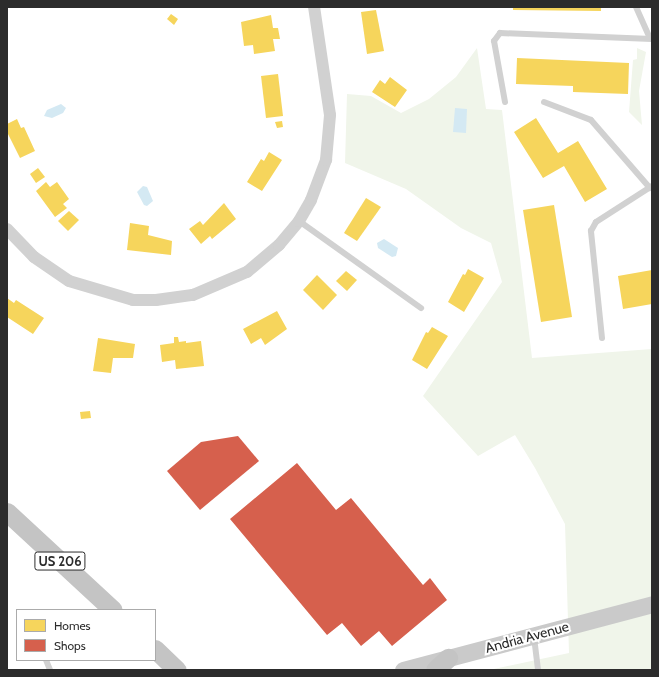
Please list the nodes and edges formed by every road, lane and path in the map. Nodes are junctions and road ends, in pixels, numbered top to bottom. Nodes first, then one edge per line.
1 (314, 7) edge
2 (636, 7) edge
3 (651, 38) edge
4 (505, 102) dead end
5 (544, 102) dead end
6 (651, 187) edge
7 (299, 221) junction
8 (7, 230) edge
9 (421, 308) dead end
10 (602, 338) dead end
11 (7, 512) edge
12 (652, 604) edge
13 (112, 609) edge
14 (533, 636) junction
15 (156, 650) edge
16 (442, 664) edge
17 (177, 670) edge
18 (403, 670) edge
19 (538, 670) edge

1 - 7 street
2 - 3 lane
3 - 4 lane
5 - 6 lane
6 - 10 lane
7 - 8 street
7 - 9 lane
11 - 13 main road, US 206
12 - 14 street, Andria Avenue
14 - 16 street, Andria Avenue
14 - 19 lane
15 - 17 main road
16 - 18 street, Andria Avenue

